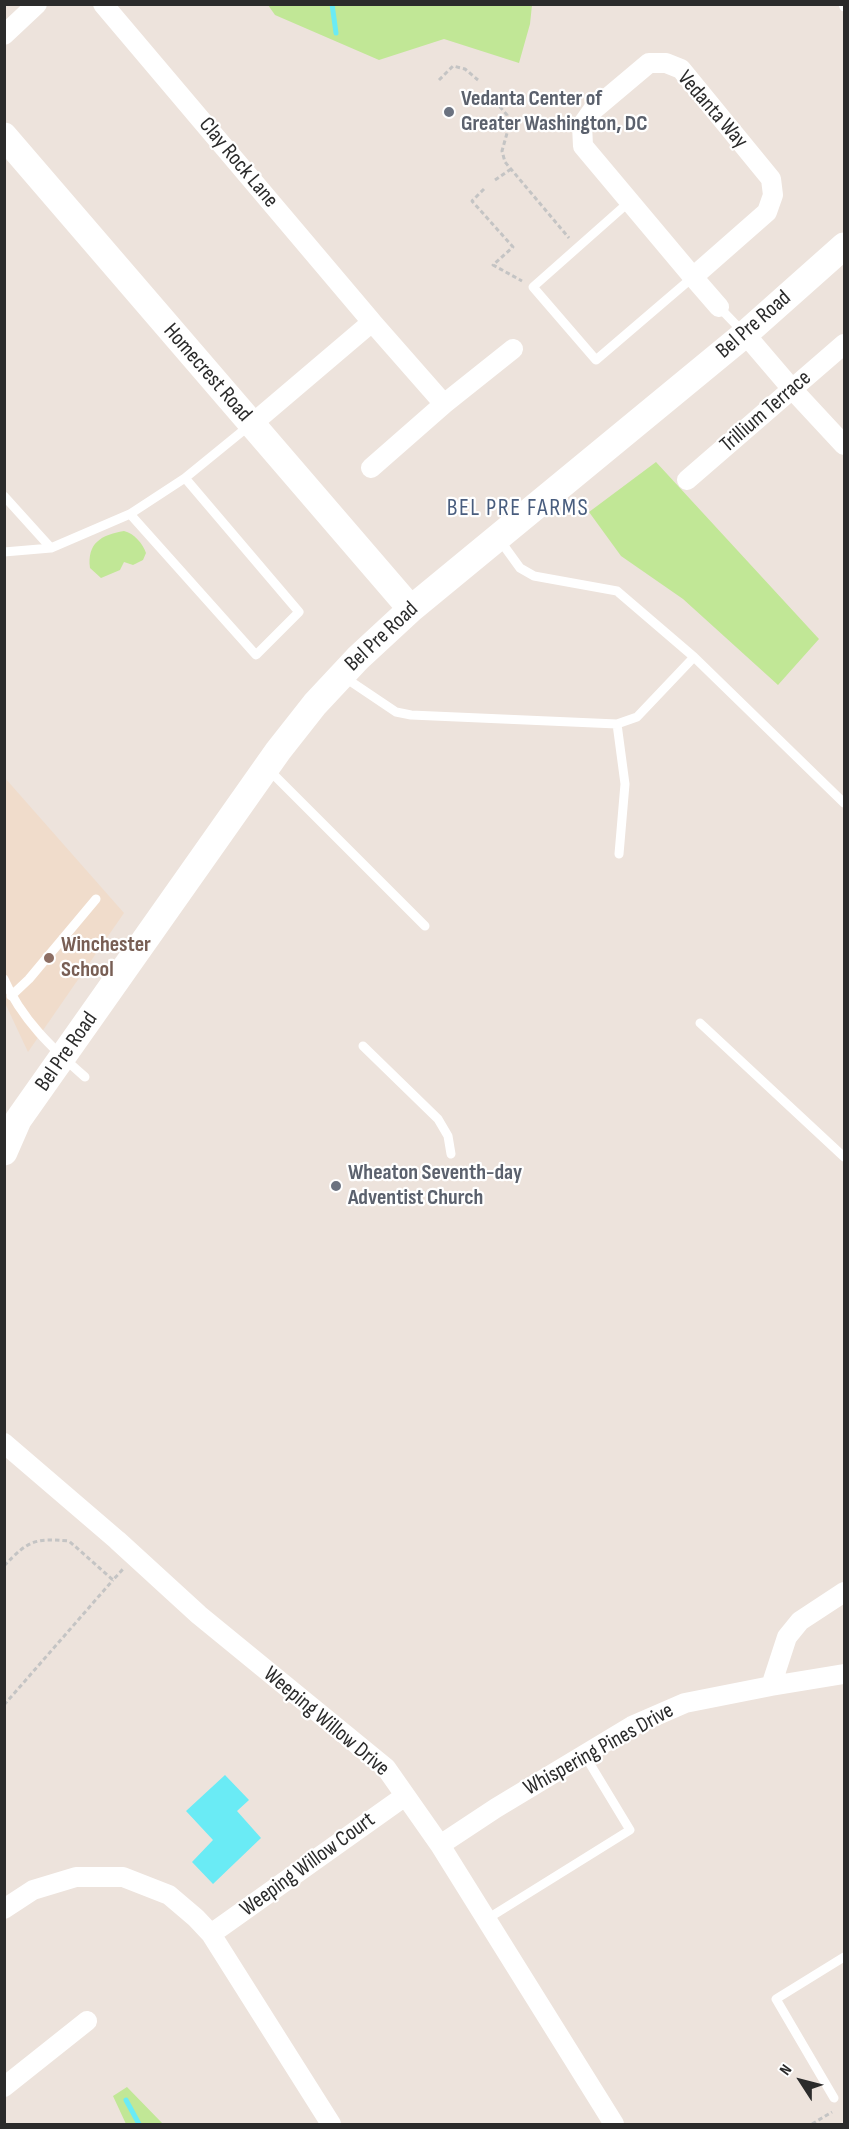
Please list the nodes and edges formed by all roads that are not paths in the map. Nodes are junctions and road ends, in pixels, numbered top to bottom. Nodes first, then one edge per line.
1 (37, 4) edge
2 (104, 4) edge
3 (4, 35) edge
4 (4, 136) edge
5 (629, 202) junction
6 (844, 246) edge
7 (693, 277) junction
8 (719, 307) joint
9 (372, 322) junction
10 (745, 334) junction
11 (844, 344) edge
12 (513, 349) dead end
13 (792, 389) junction
14 (444, 404) junction
15 (252, 424) junction
16 (844, 445) edge
17 (371, 468) dead end
18 (185, 478) junction
19 (687, 480) dead end
20 (4, 496) edge
21 (130, 514) junction
22 (498, 538) junction
23 (51, 548) junction
24 (4, 552) edge
25 (411, 609) junction
26 (694, 657) junction
27 (342, 675) junction
28 (617, 724) junction
29 (267, 767) junction
30 (844, 803) edge
31 (619, 854) dead end
32 (96, 899) dead end
33 (425, 926) dead end
34 (4, 979) edge
35 (12, 996) junction
36 (700, 1023) dead end
37 (363, 1046) dead end
38 (63, 1058) junction
39 (85, 1077) dead end
40 (11, 1124) edge
41 (4, 1152) edge
42 (451, 1155) dead end
43 (844, 1157) edge
44 (4, 1443) edge
45 (844, 1592) edge
46 (844, 1674) edge
47 (771, 1686) junction
48 (584, 1754) junction
49 (405, 1796) junction
50 (440, 1845) junction
51 (4, 1909) edge
52 (487, 1919) junction
53 (211, 1934) junction
54 (844, 1957) edge
55 (87, 2020) dead end
56 (4, 2087) edge
57 (834, 2098) road end
58 (331, 2124) edge
59 (614, 2124) edge

1 - 3 street
2 - 9 street, Clay Rock Lane
4 - 15 main road, Homecrest Road
5 - 7 street, Vedanta Way
5 - 7 lane
5 - 7 street, Vedanta Way
6 - 10 main road, Bel Pre Road
7 - 8 street, Vedanta Way
8 - 10 lane
9 - 14 street, Clay Rock Lane
9 - 15 street
10 - 13 street
10 - 22 main road, Bel Pre Road
11 - 13 street, Trillium Terrace
12 - 14 street
13 - 16 street
13 - 19 street, Trillium Terrace
14 - 17 street
15 - 18 lane
15 - 25 main road, Homecrest Road
18 - 21 lane
18 - 21 lane
20 - 23 lane
21 - 23 lane
22 - 25 main road, Bel Pre Road
22 - 26 lane
23 - 24 lane
25 - 27 main road, Bel Pre Road
26 - 28 lane
26 - 30 lane
27 - 28 lane
27 - 29 main road, Bel Pre Road
28 - 31 lane
29 - 33 lane
29 - 38 main road, Bel Pre Road
32 - 35 lane
34 - 35 lane
35 - 38 lane
36 - 43 lane
37 - 42 lane
38 - 39 lane
38 - 40 main road, Bel Pre Road
40 - 41 main road, Bel Pre Road
44 - 49 street, Weeping Willow Drive
45 - 47 street
46 - 47 street, Whispering Pines Drive
47 - 48 street, Whispering Pines Drive
48 - 50 street, Whispering Pines Drive
48 - 52 lane
49 - 50 street, Weeping Willow Drive
49 - 53 street, Weeping Willow Court
50 - 52 street, Weeping Willow Drive
51 - 53 street
52 - 59 street, Weeping Willow Drive
53 - 58 street
54 - 57 lane
55 - 56 street

